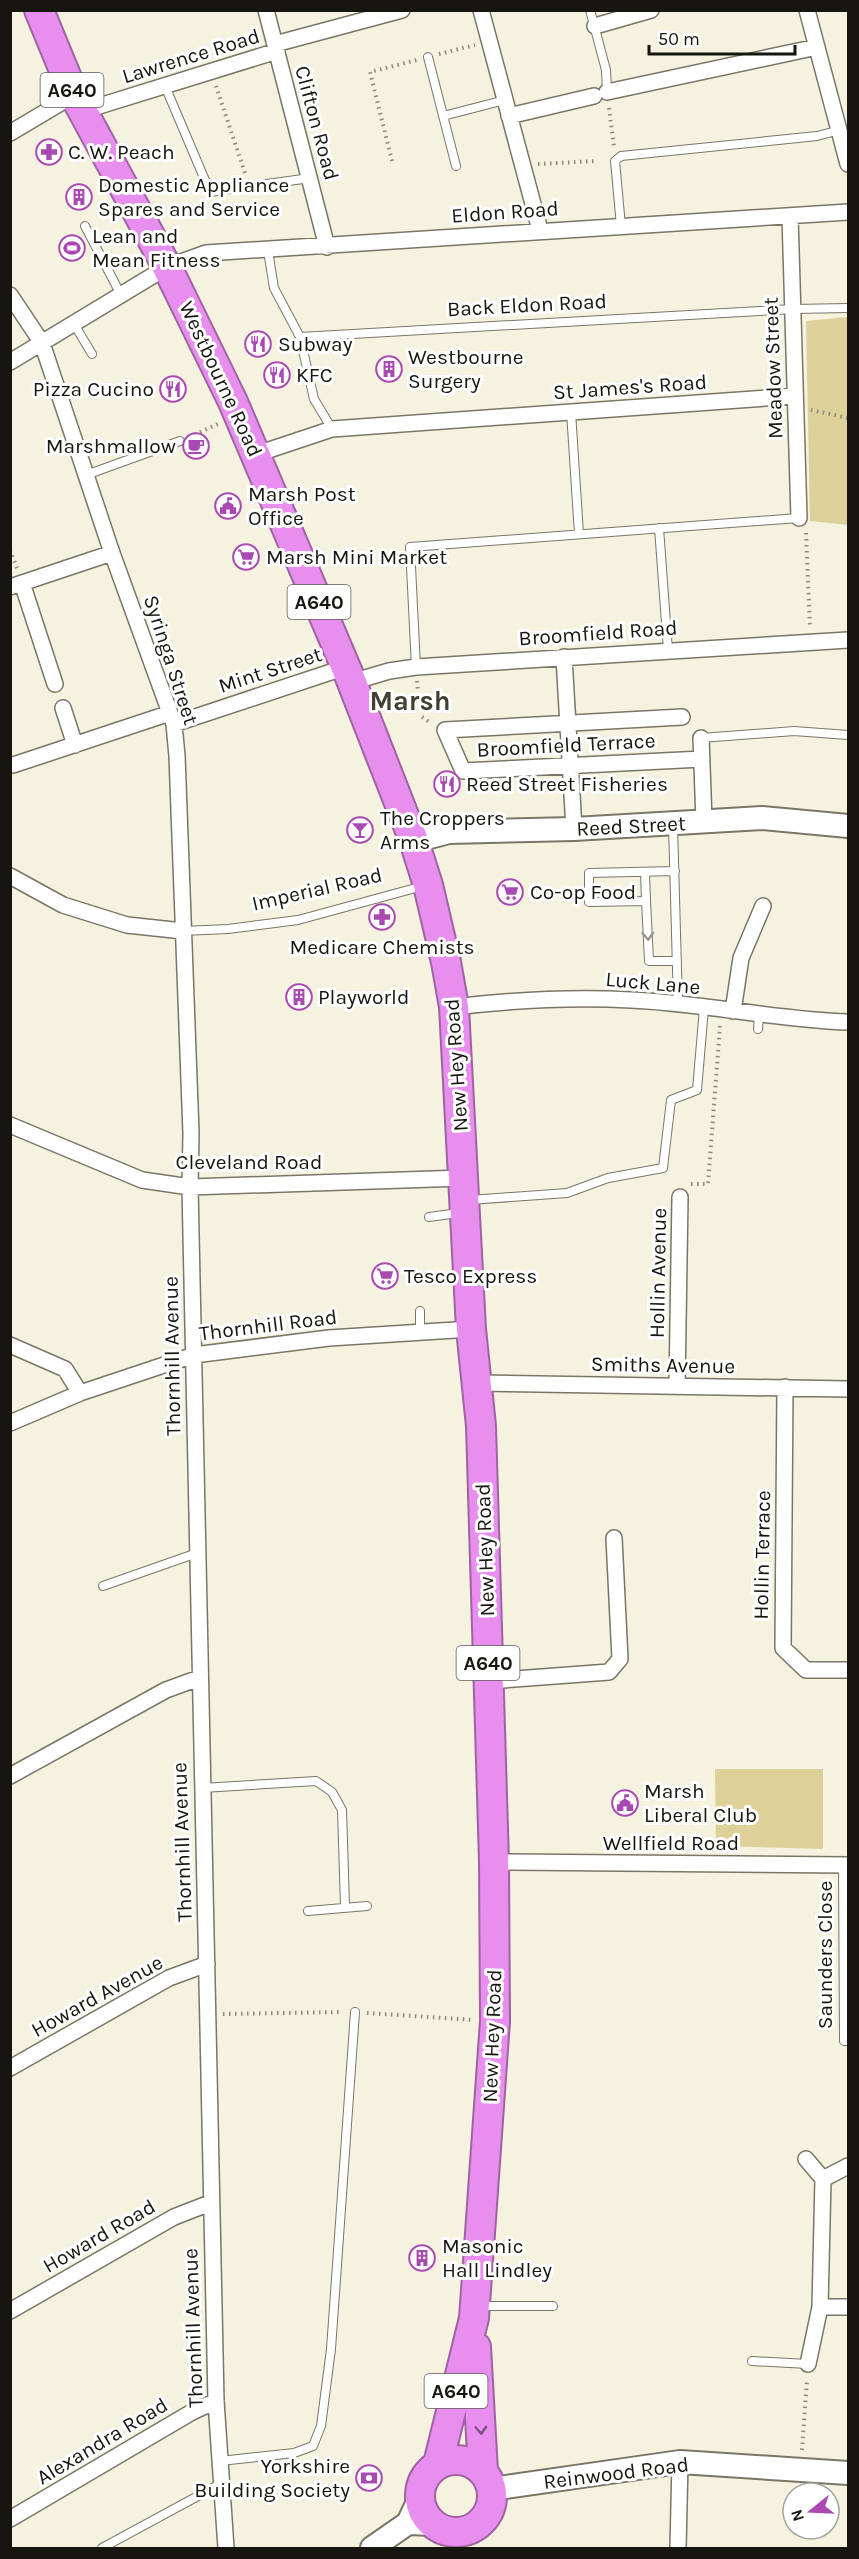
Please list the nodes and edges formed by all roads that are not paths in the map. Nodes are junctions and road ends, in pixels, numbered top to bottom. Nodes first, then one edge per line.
1 (39, 10) edge
2 (266, 10) edge
3 (402, 10) edge
4 (481, 10) edge
5 (590, 10) edge
6 (651, 10) edge
7 (807, 10) edge
8 (595, 26) junction
9 (276, 47) junction
10 (817, 47) junction
11 (428, 57) road end
12 (165, 86) junction
13 (601, 94) junction
14 (505, 100) junction
15 (78, 103) junction
16 (443, 116) junction
17 (509, 116) junction
18 (840, 130) junction
19 (10, 133) edge
20 (849, 164) edge
21 (456, 166) dead end
22 (310, 178) junction
23 (849, 212) edge
24 (790, 216) junction
25 (85, 226) dead end
26 (621, 226) junction
27 (540, 230) junction
28 (327, 247) junction
29 (268, 251) junction
30 (167, 267) junction
31 (10, 295) edge
32 (121, 295) junction
33 (849, 308) edge
34 (793, 309) junction
35 (74, 324) junction
36 (300, 337) junction
37 (42, 343) junction
38 (92, 354) dead end
39 (10, 362) edge
40 (795, 402) junction
41 (571, 412) junction
42 (332, 429) junction
43 (180, 441) road end
44 (257, 454) junction
45 (86, 475) junction
46 (799, 518) joint
47 (659, 528) junction
48 (579, 534) junction
49 (112, 553) junction
50 (16, 585) edge
51 (849, 640) edge
52 (668, 650) junction
53 (564, 657) junction
54 (416, 667) junction
55 (349, 675) junction
56 (55, 684) dead end
57 (63, 708) dead end
58 (682, 717) dead end
59 (172, 718) junction
60 (568, 723) junction
61 (849, 735) edge
62 (701, 738) joint
63 (75, 745) junction
64 (702, 759) junction
65 (14, 765) dead end
66 (570, 766) junction
67 (704, 821) junction
68 (673, 823) junction
69 (849, 826) edge
70 (574, 829) junction
71 (414, 841) junction
72 (675, 871) junction
73 (645, 872) junction
74 (10, 876) edge
75 (428, 885) junction
76 (646, 901) junction
77 (764, 906) dead end
78 (183, 931) junction
79 (677, 961) junction
80 (446, 962) joint
81 (678, 1005) junction
82 (454, 1007) junction
83 (704, 1008) junction
84 (727, 1011) junction
85 (849, 1022) edge
86 (10, 1125) edge
87 (191, 1134) joint
88 (190, 1187) junction
89 (465, 1197) junction
90 (680, 1197) road end
91 (429, 1218) dead end
92 (420, 1311) dead end
93 (471, 1329) junction
94 (420, 1332) junction
95 (10, 1345) edge
96 (194, 1355) junction
97 (477, 1383) junction
98 (677, 1386) junction
99 (785, 1387) junction
100 (849, 1389) edge
101 (80, 1393) junction
102 (10, 1424) edge
103 (614, 1538) dead end
104 (197, 1553) junction
105 (103, 1586) dead end
106 (849, 1670) edge
107 (199, 1678) junction
108 (489, 1681) junction
109 (10, 1776) edge
110 (202, 1788) junction
111 (494, 1862) junction
112 (846, 1865) edge
113 (345, 1906) junction
114 (367, 1906) dead end
115 (308, 1911) dead end
116 (207, 1964) junction
117 (355, 2012) dead end
118 (849, 2041) edge
119 (10, 2068) edge
120 (807, 2159) dead end
121 (849, 2166) edge
122 (823, 2179) junction
123 (210, 2203) junction
124 (553, 2306) dead end
125 (820, 2307) junction
126 (849, 2307) edge
127 (10, 2311) edge
128 (475, 2312) junction
129 (752, 2361) dead end
130 (808, 2364) joint
131 (216, 2401) junction
132 (220, 2461) junction
133 (680, 2462) junction
134 (438, 2464) junction
135 (849, 2473) edge
136 (488, 2480) junction
137 (222, 2483) junction
138 (10, 2519) edge
139 (430, 2525) edge
140 (476, 2536) edge
141 (102, 2548) edge
142 (226, 2548) edge
143 (372, 2548) edge
144 (678, 2548) edge

1 - 15 highway, Westbourne Road / A640
2 - 9 street, Clifton Road
3 - 9 street, Lawrence Road
4 - 14 street
5 - 8 lane
6 - 8 street
7 - 10 street
8 - 13 lane
9 - 12 street, Lawrence Road
9 - 22 street, Clifton Road
10 - 13 street
10 - 18 street
11 - 16 lane
12 - 15 street, Lawrence Road
12 - 22 lane
13 - 17 street
14 - 16 lane
14 - 17 street
15 - 19 street, Lawrence Road
15 - 30 highway, Westbourne Road / A640
16 - 21 lane
17 - 27 street
18 - 20 street
18 - 26 lane
22 - 28 street, Clifton Road
23 - 24 street, Eldon Road
24 - 26 street, Eldon Road
24 - 34 street, Meadow Street
25 - 32 lane
26 - 27 street, Eldon Road
27 - 28 street, Eldon Road
28 - 29 street, Eldon Road
29 - 30 street, Eldon Road
29 - 36 lane
30 - 32 street, Eldon Road
30 - 44 highway, Westbourne Road / A640
31 - 37 street, Syringa Street
32 - 35 street, Eldon Road
33 - 34 lane, Back Eldon Road
34 - 36 lane, Back Eldon Road
34 - 40 street, Meadow Street
35 - 37 street, Eldon Road
35 - 38 lane
36 - 42 lane
37 - 39 street, Eldon Road
37 - 45 street, Syringa Street
40 - 41 street, St James's Road
40 - 46 street, Meadow Street
41 - 42 street, St James's Road
41 - 48 lane
42 - 44 street, St James's Road
43 - 45 lane
44 - 55 highway, Westbourne Road / A640
45 - 49 street, Syringa Street
46 - 47 lane
47 - 48 lane
47 - 52 lane
48 - 54 lane
49 - 50 street
49 - 59 street, Syringa Street
50 - 56 street
51 - 52 street, Broomfield Road
52 - 53 street, Broomfield Road
53 - 54 street, Broomfield Road
53 - 60 street
54 - 55 street, Broomfield Road
55 - 59 street, Mint Street
55 - 71 highway, Westbourne Road / A640
57 - 63 street
58 - 60 street, Broomfield Terrace
59 - 63 street, Mint Street
59 - 78 street, Syringa Street
60 - 66 street
60 - 66 street, Broomfield Terrace
61 - 62 lane
62 - 64 street
63 - 65 street, Mint Street
64 - 66 street, Broomfield Terrace
64 - 67 street
66 - 70 street
67 - 68 street, Reed Street
67 - 69 street, Reed Street
68 - 70 street, Reed Street
68 - 72 lane
70 - 71 street, Reed Street
71 - 75 highway, Westbourne Road / A640
72 - 73 lane
72 - 79 lane
73 - 76 lane
73 - 76 lane
74 - 78 street, Imperial Road
75 - 78 lane, Imperial Road
75 - 80 highway, Westbourne Road / A640
76 -> 79 lane
77 - 84 street
78 - 87 street, Syringa Street
79 - 81 lane
80 - 82 highway, New Hey Road / A640
81 - 82 street, Luck Lane
81 - 83 street, Luck Lane
82 - 89 highway, New Hey Road / A640
83 - 84 street, Luck Lane
83 - 89 lane
84 - 85 street, Luck Lane
86 - 88 street, Cleveland Road
87 - 88 street, Thornhill Avenue
88 - 89 street, Cleveland Road
88 - 96 street, Thornhill Avenue
89 - 91 lane
89 - 93 highway, New Hey Road / A640
90 - 98 street, Hollin Avenue
92 - 94 lane
93 - 94 street, Thornhill Road
93 - 97 highway, New Hey Road / A640
94 - 96 street, Thornhill Road
95 - 101 street
96 - 101 street, Thornhill Road
96 - 104 street, Thornhill Avenue
97 - 98 street, Smiths Avenue
97 - 108 highway, New Hey Road / A640
98 - 99 street, Smiths Avenue
99 - 100 street, Smiths Avenue
99 - 106 street, Hollin Terrace
101 - 102 street, Thornhill Road
103 - 108 street
104 - 105 lane
104 - 107 street, Thornhill Avenue
107 - 109 street
107 - 110 street, Thornhill Avenue
108 - 111 highway, New Hey Road / A640
110 - 113 lane
110 - 116 street, Thornhill Avenue
111 - 112 street, Wellfield Road
111 - 128 highway, New Hey Road / A640
112 - 118 lane, Saunders Close
113 - 114 lane
113 - 115 lane
116 - 119 street, Howard Avenue
116 - 123 street, Thornhill Avenue
117 - 132 lane
120 - 122 street
121 - 122 street
122 - 125 street
123 - 127 street, Howard Road
123 - 131 street, Thornhill Avenue
124 - 128 lane
125 - 126 street
125 - 130 street
128 - 134 highway, New Hey Road / A640
128 -> 136 highway, New Hey Road / A640
129 - 130 lane
131 - 132 street, Thornhill Avenue
131 - 138 street, Alexandra Road
132 - 137 street, Thornhill Avenue
133 - 135 street, Reinwood Road
133 - 136 street, Reinwood Road
133 - 144 street
134 - 136 highway
134 - 139 highway, A640
136 - 140 highway, A640
137 - 141 lane
137 - 142 street, Thornhill Avenue
139 - 140 highway, A640
139 - 143 street

